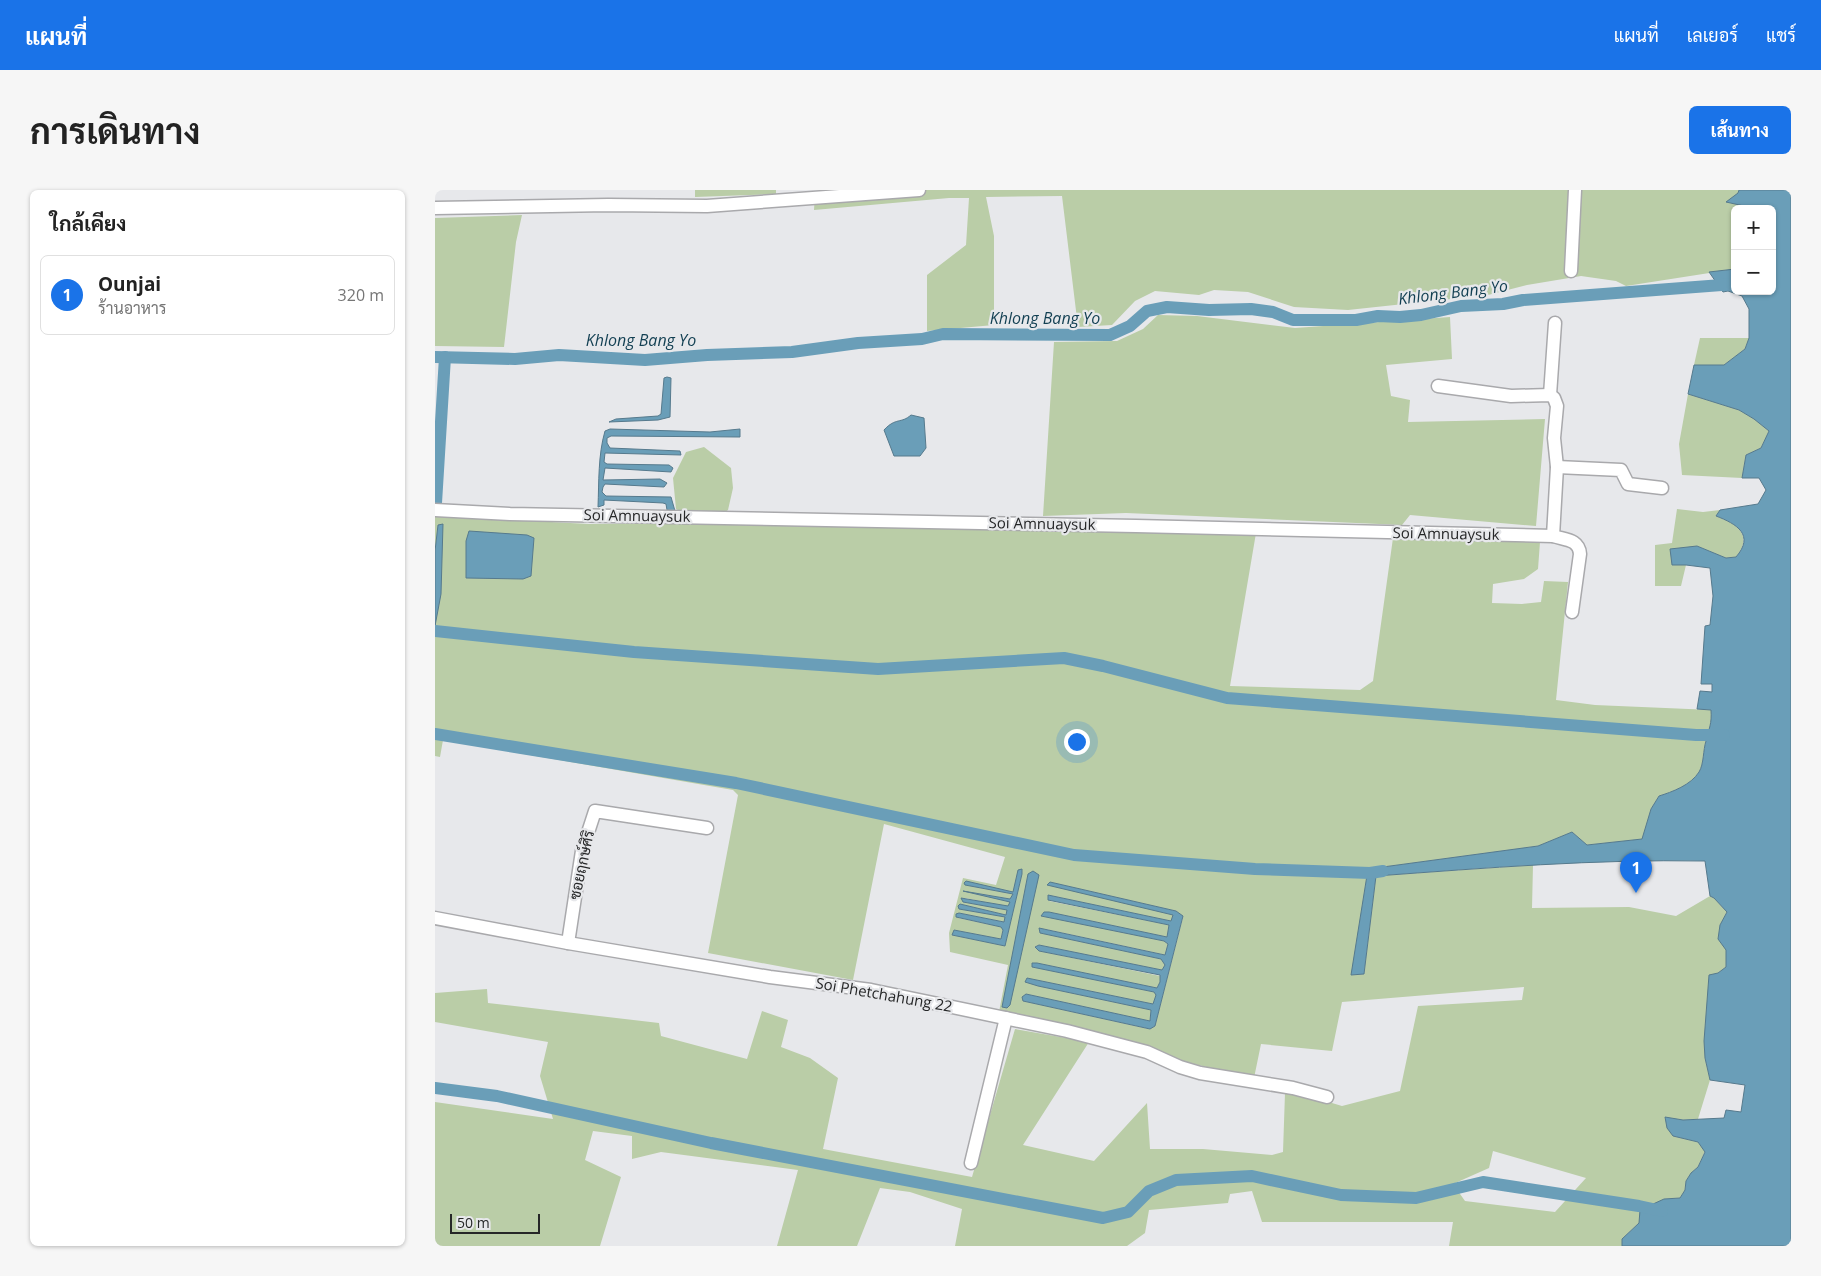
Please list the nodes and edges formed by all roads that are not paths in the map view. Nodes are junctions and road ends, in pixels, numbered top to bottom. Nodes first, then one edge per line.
1 (919, 190) edge
2 (1575, 190) edge
3 (435, 208) edge
4 (1571, 271) dead end
5 (1555, 323) dead end
6 (1437, 386) dead end
7 (1550, 395) junction
8 (1557, 467) junction
9 (1662, 488) dead end
10 (435, 510) edge
11 (1553, 536) junction
12 (1572, 612) dead end
13 (707, 828) dead end
14 (435, 918) edge
15 (568, 943) junction
16 (1006, 1018) junction
17 (1327, 1097) dead end
18 (971, 1163) dead end

1 - 3 street
2 - 4 street
5 - 7 street
6 - 7 street
7 - 8 street
8 - 9 street
8 - 11 street
10 - 11 street, Soi Amnuaysuk
11 - 12 street, Soi Amnuaysuk
13 - 15 street, ซอยฤกษ์ศิริ
14 - 15 street, Soi Phetchahung 22
15 - 16 street, Soi Phetchahung 22
16 - 17 street, Soi Phetchahung 22
16 - 18 street

